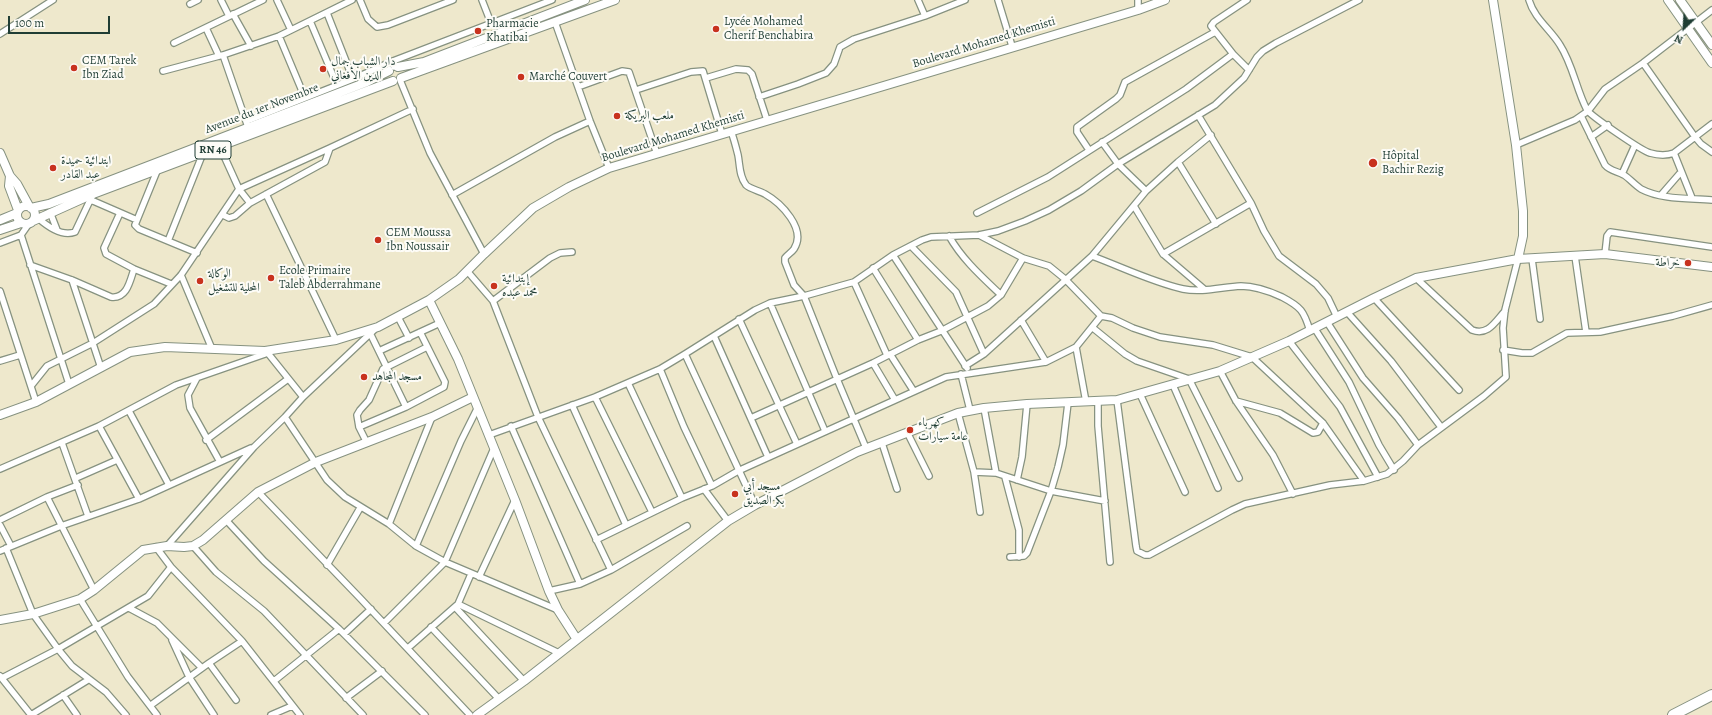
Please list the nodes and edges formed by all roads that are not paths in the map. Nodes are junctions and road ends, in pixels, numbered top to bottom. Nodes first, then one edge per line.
1 (53, 0) edge
2 (198, 0) edge
3 (221, 0) edge
4 (263, 0) edge
5 (277, 0) edge
6 (336, 0) edge
7 (352, 0) edge
8 (360, 0) edge
9 (453, 0) edge
10 (482, 0) edge
11 (552, 0) edge
12 (585, 0) edge
13 (615, 0) edge
14 (918, 0) edge
15 (965, 0) edge
16 (998, 0) edge
17 (1138, 0) edge
18 (1164, 0) edge
19 (1247, 0) edge
20 (1359, 0) edge
21 (1492, 0) edge
22 (1529, 0) edge
23 (1668, 0) edge
24 (1680, 0) edge
25 (190, 4) dead end
26 (339, 7) junction
27 (1138, 10) junction
28 (1712, 10) edge
29 (327, 13) junction
30 (231, 15) junction
31 (925, 16) junction
32 (310, 21) junction
33 (555, 22) junction
34 (1697, 22) junction
35 (491, 23) junction
36 (206, 28) junction
37 (1689, 29) junction
38 (291, 30) junction
39 (1215, 32) junction
40 (0, 34) edge
41 (279, 36) junction
42 (174, 43) dead end
43 (1712, 45) edge
44 (251, 46) junction
45 (1012, 46) junction
46 (1233, 54) junction
47 (221, 56) junction
48 (1643, 63) junction
49 (1712, 63) edge
50 (393, 67) junction
51 (1249, 70) junction
52 (163, 72) dead end
53 (706, 78) junction
54 (353, 79) junction
55 (398, 79) junction
56 (337, 85) junction
57 (578, 87) junction
58 (636, 90) junction
59 (759, 97) junction
60 (305, 98) junction
61 (413, 109) junction
62 (1588, 111) junction
63 (1198, 115) junction
64 (1581, 116) junction
65 (590, 120) junction
66 (767, 120) junction
67 (247, 124) junction
68 (1712, 124) edge
69 (1608, 125) junction
70 (731, 131) junction
71 (722, 134) junction
72 (1211, 135) junction
73 (1591, 137) junction
74 (1695, 137) junction
75 (1102, 142) junction
76 (1516, 145) junction
77 (1635, 145) junction
78 (220, 147) junction
79 (330, 148) junction
80 (1089, 150) junction
81 (1712, 152) edge
82 (0, 153) edge
83 (203, 153) junction
84 (1674, 153) junction
85 (656, 154) junction
86 (1178, 162) junction
87 (1118, 164) junction
88 (609, 168) junction
89 (158, 171) junction
90 (1681, 172) junction
91 (1622, 174) junction
92 (10, 176) junction
93 (239, 189) junction
94 (1146, 191) junction
95 (266, 194) junction
96 (452, 195) junction
97 (1661, 195) junction
98 (92, 197) junction
99 (1692, 198) junction
100 (1712, 200) edge
101 (250, 203) junction
102 (1250, 203) junction
103 (1134, 206) junction
104 (30, 207) junction
105 (17, 211) junction
106 (50, 212) junction
107 (977, 213) dead end
108 (120, 214) junction
109 (223, 215) junction
110 (0, 220) edge
111 (136, 220) junction
112 (30, 222) junction
113 (1216, 224) junction
114 (0, 230) edge
115 (57, 230) junction
116 (21, 235) junction
117 (979, 235) junction
118 (949, 236) junction
119 (168, 241) junction
120 (0, 243) edge
121 (911, 246) junction
122 (1712, 246) edge
123 (572, 252) dead end
124 (197, 253) junction
125 (484, 254) junction
126 (1163, 254) junction
127 (1605, 254) junction
128 (893, 255) junction
129 (1092, 256) junction
130 (1575, 256) junction
131 (1023, 258) junction
132 (1518, 259) junction
133 (1532, 259) junction
134 (30, 264) junction
135 (1712, 267) edge
136 (873, 268) junction
137 (134, 269) junction
138 (468, 272) junction
139 (181, 275) junction
140 (1416, 278) junction
141 (1065, 279) junction
142 (72, 280) junction
143 (854, 282) junction
144 (172, 284) junction
145 (1204, 289) junction
146 (0, 291) edge
147 (1001, 295) junction
148 (804, 296) junction
149 (1374, 298) junction
150 (429, 300) junction
151 (493, 301) junction
152 (770, 303) junction
153 (1712, 305) edge
154 (1505, 310) junction
155 (1347, 312) junction
156 (967, 316) junction
157 (1101, 316) junction
158 (398, 317) junction
159 (1337, 317) junction
160 (1540, 318) dead end
161 (739, 319) junction
162 (1020, 320) junction
163 (1327, 322) junction
164 (440, 323) junction
165 (378, 327) junction
166 (1093, 328) junction
167 (1312, 330) junction
168 (941, 331) junction
169 (420, 332) junction
170 (1586, 332) junction
171 (370, 333) junction
172 (714, 336) junction
173 (409, 338) junction
174 (336, 340) junction
175 (918, 340) junction
176 (1289, 341) junction
177 (93, 343) junction
178 (427, 347) junction
179 (1076, 347) junction
180 (212, 349) junction
181 (1503, 350) junction
182 (380, 351) junction
183 (267, 352) junction
184 (686, 354) junction
185 (984, 354) junction
186 (20, 355) junction
187 (888, 355) junction
188 (1252, 357) junction
189 (61, 359) junction
190 (0, 361) edge
191 (1046, 362) junction
192 (873, 363) junction
193 (387, 366) junction
194 (965, 366) junction
195 (101, 368) junction
196 (660, 368) junction
197 (1220, 371) junction
198 (970, 373) junction
199 (961, 374) junction
200 (197, 378) junction
201 (288, 379) junction
202 (1189, 379) junction
203 (837, 380) junction
204 (628, 383) junction
205 (69, 384) junction
206 (1173, 385) junction
207 (31, 386) junction
208 (913, 390) junction
209 (1459, 390) dead end
210 (808, 393) junction
211 (1140, 394) junction
212 (303, 397) junction
213 (473, 397) junction
214 (595, 397) junction
215 (895, 400) junction
216 (1117, 400) junction
217 (1098, 401) junction
218 (1236, 401) junction
219 (36, 402) junction
220 (1086, 402) junction
221 (1068, 403) junction
222 (1027, 404) junction
223 (572, 405) junction
224 (779, 406) junction
225 (406, 407) junction
226 (478, 407) junction
227 (984, 408) junction
228 (970, 410) junction
229 (129, 411) junction
230 (958, 413) junction
231 (0, 415) edge
232 (285, 417) junction
233 (432, 417) junction
234 (538, 417) junction
235 (751, 418) junction
236 (854, 418) junction
237 (1323, 423) junction
238 (99, 426) junction
239 (511, 426) junction
240 (360, 427) junction
241 (1441, 427) junction
242 (825, 431) junction
243 (907, 432) junction
244 (489, 435) junction
245 (206, 440) junction
246 (62, 443) junction
247 (366, 443) junction
248 (882, 443) junction
249 (797, 444) junction
250 (1418, 445) junction
251 (254, 446) junction
252 (494, 448) junction
253 (866, 448) junction
254 (768, 458) junction
255 (117, 460) junction
256 (220, 462) junction
257 (316, 462) junction
258 (0, 470) edge
259 (1394, 470) junction
260 (738, 471) junction
261 (974, 472) junction
262 (996, 473) junction
263 (929, 476) dead end
264 (1005, 477) junction
265 (1378, 477) junction
266 (76, 478) junction
267 (1239, 478) dead end
268 (1016, 480) junction
269 (1364, 481) junction
270 (78, 484) junction
271 (169, 485) junction
272 (712, 486) junction
273 (1218, 488) dead end
274 (704, 489) junction
275 (897, 489) dead end
276 (1051, 490) junction
277 (258, 492) junction
278 (1185, 492) dead end
279 (1293, 494) junction
280 (48, 496) junction
281 (682, 498) junction
282 (138, 499) junction
283 (515, 500) junction
284 (1104, 501) junction
285 (755, 504) junction
286 (360, 508) junction
287 (652, 512) junction
288 (980, 512) dead end
289 (88, 516) junction
290 (0, 520) edge
291 (226, 520) junction
292 (728, 521) junction
293 (389, 524) junction
294 (0, 525) edge
295 (626, 525) junction
296 (61, 526) junction
297 (687, 526) dead end
298 (596, 540) junction
299 (167, 546) junction
300 (193, 546) junction
301 (416, 546) junction
302 (8, 547) junction
303 (156, 547) junction
304 (0, 551) edge
305 (1019, 556) junction
306 (1010, 557) dead end
307 (445, 562) junction
308 (1110, 562) dead end
309 (327, 565) junction
310 (171, 567) junction
311 (611, 570) junction
312 (471, 574) junction
313 (479, 577) junction
314 (580, 584) junction
315 (94, 590) junction
316 (549, 591) junction
317 (80, 599) junction
318 (456, 606) junction
319 (130, 608) junction
320 (371, 609) junction
321 (558, 610) junction
322 (33, 614) junction
323 (0, 620) edge
324 (384, 623) junction
325 (97, 626) junction
326 (432, 627) junction
327 (339, 629) junction
328 (344, 634) junction
329 (170, 636) junction
330 (576, 638) junction
331 (242, 641) junction
332 (408, 648) junction
333 (58, 649) junction
334 (559, 653) junction
335 (306, 656) junction
336 (209, 662) junction
337 (202, 668) junction
338 (382, 671) junction
339 (1, 677) edge
340 (189, 677) junction
341 (88, 680) junction
342 (274, 681) junction
343 (524, 681) junction
344 (63, 695) junction
345 (1712, 695) edge
346 (346, 698) junction
347 (499, 699) junction
348 (236, 700) dead end
349 (1712, 702) edge
350 (151, 705) junction
351 (292, 706) junction
352 (31, 715) edge
353 (77, 715) edge
354 (126, 715) edge
355 (157, 715) edge
356 (214, 715) edge
357 (272, 715) edge
358 (300, 715) edge
359 (363, 715) edge
360 (425, 715) edge
361 (470, 715) edge
362 (476, 715) edge
363 (1673, 715) edge
364 (1687, 715) edge

1 - 40 street
2 - 25 street
3 - 30 street
4 - 30 street
5 - 38 street
6 - 26 street
7 - 26 street
8 - 9 street
10 - 35 street
11 - 35 street
12 - 50 main road, Avenue du 1er Novembre / RN 46
13 - 33 main road, Avenue du 1er Novembre / RN 46
14 - 31 street
15 - 31 street
16 - 45 street
17 - 27 street
18 - 27 main road, Boulevard Mohamed Khemisti
19 - 39 street
20 - 51 street
21 - 76 main road
22 - 62 street
23 - 37 main road
24 - 34 main road
26 - 29 street
27 - 45 main road, Boulevard Mohamed Khemisti
28 - 34 street
29 - 32 street
29 - 54 street
30 - 36 street
30 - 44 street
31 - 59 street
32 - 38 street
32 - 56 street
33 - 55 main road, Avenue du 1er Novembre / RN 46
33 - 57 street
34 - 37 street
34 - 43 main road
35 - 50 street
36 - 42 street
36 - 47 street
37 - 48 street
37 - 49 main road
38 - 41 street
39 - 46 street
39 - 80 street
41 - 44 street
41 - 60 street
44 - 47 street
45 - 66 main road, Boulevard Mohamed Khemisti
46 - 51 street
46 - 75 street
47 - 52 street
47 - 67 street
48 - 62 street
48 - 74 street
50 - 54 street
50 - 55 main road
50 - 55 main road
50 - 67 main road, Avenue du 1er Novembre / RN 46
51 - 63 street
53 - 58 street
53 - 59 street
53 - 71 street
54 - 56 street
55 - 61 street
55 - 78 main road, Avenue du 1er Novembre / RN 46
56 - 60 street
57 - 58 street
57 - 65 street
58 - 85 street
59 - 66 street
60 - 67 street
61 - 79 street
61 - 96 street
62 - 64 street
62 - 69 street
63 - 72 street
63 - 87 street
64 - 73 street
64 - 76 street
65 - 88 street
65 - 96 street
66 - 70 main road, Boulevard Mohamed Khemisti
67 - 104 main road, Avenue du 1er Novembre / RN 46
68 - 74 street
69 - 73 street
69 - 77 street
70 - 71 main road, Boulevard Mohamed Khemisti
70 - 148 street
71 - 85 main road, Boulevard Mohamed Khemisti
72 - 86 street
72 - 102 street
73 - 91 street
74 - 81 street
74 - 84 street
75 - 80 street
75 - 87 street
76 - 132 main road
77 - 84 street
77 - 91 street
78 - 83 main road, Avenue du 1er Novembre / RN 46
78 - 93 street
79 - 93 street
79 - 95 street
80 - 107 street
82 - 92 main road
83 - 89 main road, Avenue du 1er Novembre / RN 46
83 - 119 street
84 - 90 street
85 - 88 main road, Boulevard Mohamed Khemisti
86 - 94 street
86 - 113 street
87 - 94 street
87 - 117 street
88 - 125 main road, Boulevard Mohamed Khemisti
89 - 98 main road, Avenue du 1er Novembre / RN 46
89 - 111 street
90 - 97 street
90 - 99 street
91 - 97 street
92 - 104 main road
92 - 105 main road
93 - 101 street
93 - 109 street
94 - 103 street
95 - 101 street
95 - 174 street
96 - 125 street
97 - 99 street
98 - 106 main road, Avenue du 1er Novembre / RN 46
98 - 108 street
98 - 115 street
99 - 100 street
101 - 109 street
102 - 113 street
102 - 159 street
103 - 126 street
103 - 129 street
104 - 105 main road
104 - 112 main road
105 - 110 main road
105 - 112 main road
106 - 112 main road, Avenue du 1er Novembre / RN 46
106 - 115 street
108 - 111 street
108 - 137 street
109 - 124 street
111 - 119 street
112 - 114 main road, Avenue du 1er Novembre / RN 46
112 - 115 street
112 - 116 street
113 - 126 street
116 - 120 street
116 - 134 street
117 - 118 street
117 - 131 street
118 - 121 street
118 - 147 street
119 - 124 street
121 - 128 street
121 - 156 street
122 - 127 street
123 - 151 street
124 - 139 street
125 - 138 main road, Boulevard Mohamed Khemisti
126 - 145 street
127 - 130 main road
127 - 135 main road
128 - 136 street
128 - 168 street
129 - 141 street
129 - 145 street
130 - 133 main road
130 - 170 street
131 - 141 street
131 - 147 street
132 - 133 main road
132 - 140 main road
132 - 154 street
133 - 160 street
134 - 142 street
134 - 189 street
136 - 143 street
136 - 175 street
137 - 142 street
137 - 144 street
138 - 150 main road, Boulevard Mohamed Khemisti
138 - 151 street
139 - 144 street
139 - 180 street
140 - 149 main road
140 - 154 street
141 - 157 street
141 - 162 street
142 - 177 street
143 - 148 street
143 - 187 street
144 - 177 street
145 - 167 street
146 - 186 street
147 - 156 street
148 - 152 street
148 - 203 street
149 - 155 main road
149 - 209 street
150 - 158 main road, Boulevard Mohamed Khemisti
150 - 164 main road
151 - 234 street
152 - 161 street
152 - 210 street
153 - 170 street
154 - 181 street
155 - 159 main road
155 - 241 street
156 - 168 street
156 - 185 street
157 - 166 street
157 - 188 street
158 - 165 main road, Boulevard Mohamed Khemisti
158 - 173 street
159 - 163 main road
161 - 172 street
161 - 224 street
162 - 185 street
162 - 191 street
163 - 167 main road
163 - 250 street
164 - 169 street
164 - 213 main road
165 - 171 street
165 - 174 main road, Boulevard Mohamed Khemisti
166 - 179 street
166 - 202 street
167 - 176 main road
167 - 259 street
168 - 175 street
168 - 194 street
169 - 173 street
169 - 178 street
170 - 181 street
171 - 182 street
171 - 212 street
172 - 184 street
172 - 235 street
173 - 182 street
174 - 183 main road, Boulevard Mohamed Khemisti
175 - 187 street
176 - 188 main road
176 - 265 street
177 - 189 street
177 - 195 street
178 - 193 street
178 - 225 street
179 - 191 street
179 - 220 street
180 - 183 main road, Boulevard Mohamed Khemisti
180 - 195 main road, Boulevard Mohamed Khemisti
181 - 241 street
182 - 193 street
183 - 200 street
183 - 201 street
184 - 196 street
184 - 260 street
185 - 194 street
186 - 190 street
186 - 207 street
187 - 192 street
187 - 208 street
188 - 197 main road
188 - 237 street
189 - 205 street
189 - 207 street
191 - 198 street
192 - 203 street
192 - 215 street
193 - 225 street
193 - 240 street
194 - 198 street
195 - 205 main road, Boulevard Mohamed Khemisti
196 - 204 street
196 - 272 street
197 - 202 main road
197 - 218 street
198 - 199 street
199 - 208 street
199 - 228 street
200 - 229 street
200 - 245 street
201 - 212 street
201 - 245 street
202 - 206 main road
202 - 267 street
203 - 210 street
203 - 236 street
204 - 214 street
204 - 281 street
205 - 219 main road, Boulevard Mohamed Khemisti
206 - 211 main road
206 - 273 street
207 - 219 street
208 - 215 street
210 - 224 street
210 - 242 street
211 - 216 main road
211 - 278 street
212 - 232 street
213 - 226 main road
213 - 233 main road
214 - 223 street
214 - 287 street
215 - 236 street
216 - 217 main road
216 - 279 street
217 - 220 main road
217 - 284 street
218 - 237 street
218 - 279 street
219 - 231 main road, Boulevard Mohamed Khemisti
220 - 221 main road
221 - 222 main road
221 - 276 street
222 - 227 main road
222 - 268 street
223 - 234 street
223 - 295 street
224 - 235 street
224 - 249 street
225 - 240 street
226 - 244 main road
226 - 301 street
227 - 228 main road
227 - 262 street
228 - 230 main road
229 - 238 street
229 - 271 street
230 - 243 main road
230 - 261 street
232 - 251 street
232 - 257 street
233 - 247 main road
233 - 293 street
234 - 239 street
234 - 298 street
235 - 254 street
236 - 242 street
236 - 253 street
237 - 269 street
238 - 246 street
238 - 255 street
239 - 244 street
239 - 314 street
240 - 247 street
241 - 250 street
242 - 249 street
243 - 248 main road
243 - 263 street
244 - 252 main road
245 - 256 street
246 - 258 street
246 - 266 street
247 - 257 main road
248 - 253 main road
248 - 275 street
249 - 254 street
250 - 259 street
251 - 256 street
251 - 299 street
252 - 283 main road
252 - 307 street
253 - 285 main road
254 - 260 street
255 - 266 street
255 - 282 street
256 - 271 street
257 - 277 main road
257 - 286 street
259 - 265 street
260 - 272 street
260 - 285 street
261 - 262 street
261 - 288 street
262 - 264 street
264 - 268 street
264 - 305 street
265 - 269 street
266 - 270 street
268 - 276 street
269 - 279 street
270 - 280 street
270 - 289 street
271 - 282 street
272 - 274 street
274 - 281 street
274 - 292 street
276 - 284 street
276 - 305 street
277 - 291 main road
277 - 309 street
280 - 290 street
280 - 296 street
281 - 287 street
282 - 289 street
283 - 313 street
283 - 316 main road
284 - 308 street
285 - 292 main road
286 - 293 street
286 - 309 street
287 - 295 street
289 - 296 street
291 - 300 main road
291 - 327 street
292 - 330 main road
293 - 301 street
294 - 302 street
295 - 298 street
296 - 302 street
296 - 315 street
297 - 311 street
298 - 311 street
299 - 300 main road
299 - 303 main road
300 - 335 street
301 - 307 street
302 - 304 street
302 - 322 street
303 - 310 street
303 - 315 main road
305 - 306 street
307 - 312 street
307 - 324 street
309 - 320 street
310 - 319 street
310 - 331 street
311 - 314 street
312 - 313 street
312 - 318 street
313 - 321 street
314 - 316 street
315 - 317 main road
316 - 321 main road
317 - 322 main road
317 - 325 street
318 - 326 street
318 - 334 street
318 - 343 street
319 - 325 street
319 - 329 street
320 - 324 street
320 - 328 street
321 - 330 main road
322 - 323 main road
322 - 333 street
324 - 332 street
325 - 333 street
325 - 350 street
326 - 332 street
326 - 347 street
327 - 328 street
327 - 335 street
328 - 338 street
329 - 337 street
329 - 340 street
330 - 334 main road
331 - 336 street
331 - 342 street
332 - 361 street
333 - 339 street
333 - 341 street
334 - 343 main road
335 - 342 street
335 - 346 street
336 - 337 street
336 - 348 street
337 - 340 street
338 - 346 street
338 - 360 street
339 - 352 street
340 - 350 street
340 - 356 street
341 - 344 street
341 - 354 street
342 - 351 street
343 - 347 main road
344 - 352 street
344 - 353 street
345 - 363 highway
346 - 359 street
347 - 362 main road
349 - 364 highway
350 - 355 street
351 - 357 street
351 - 358 street

